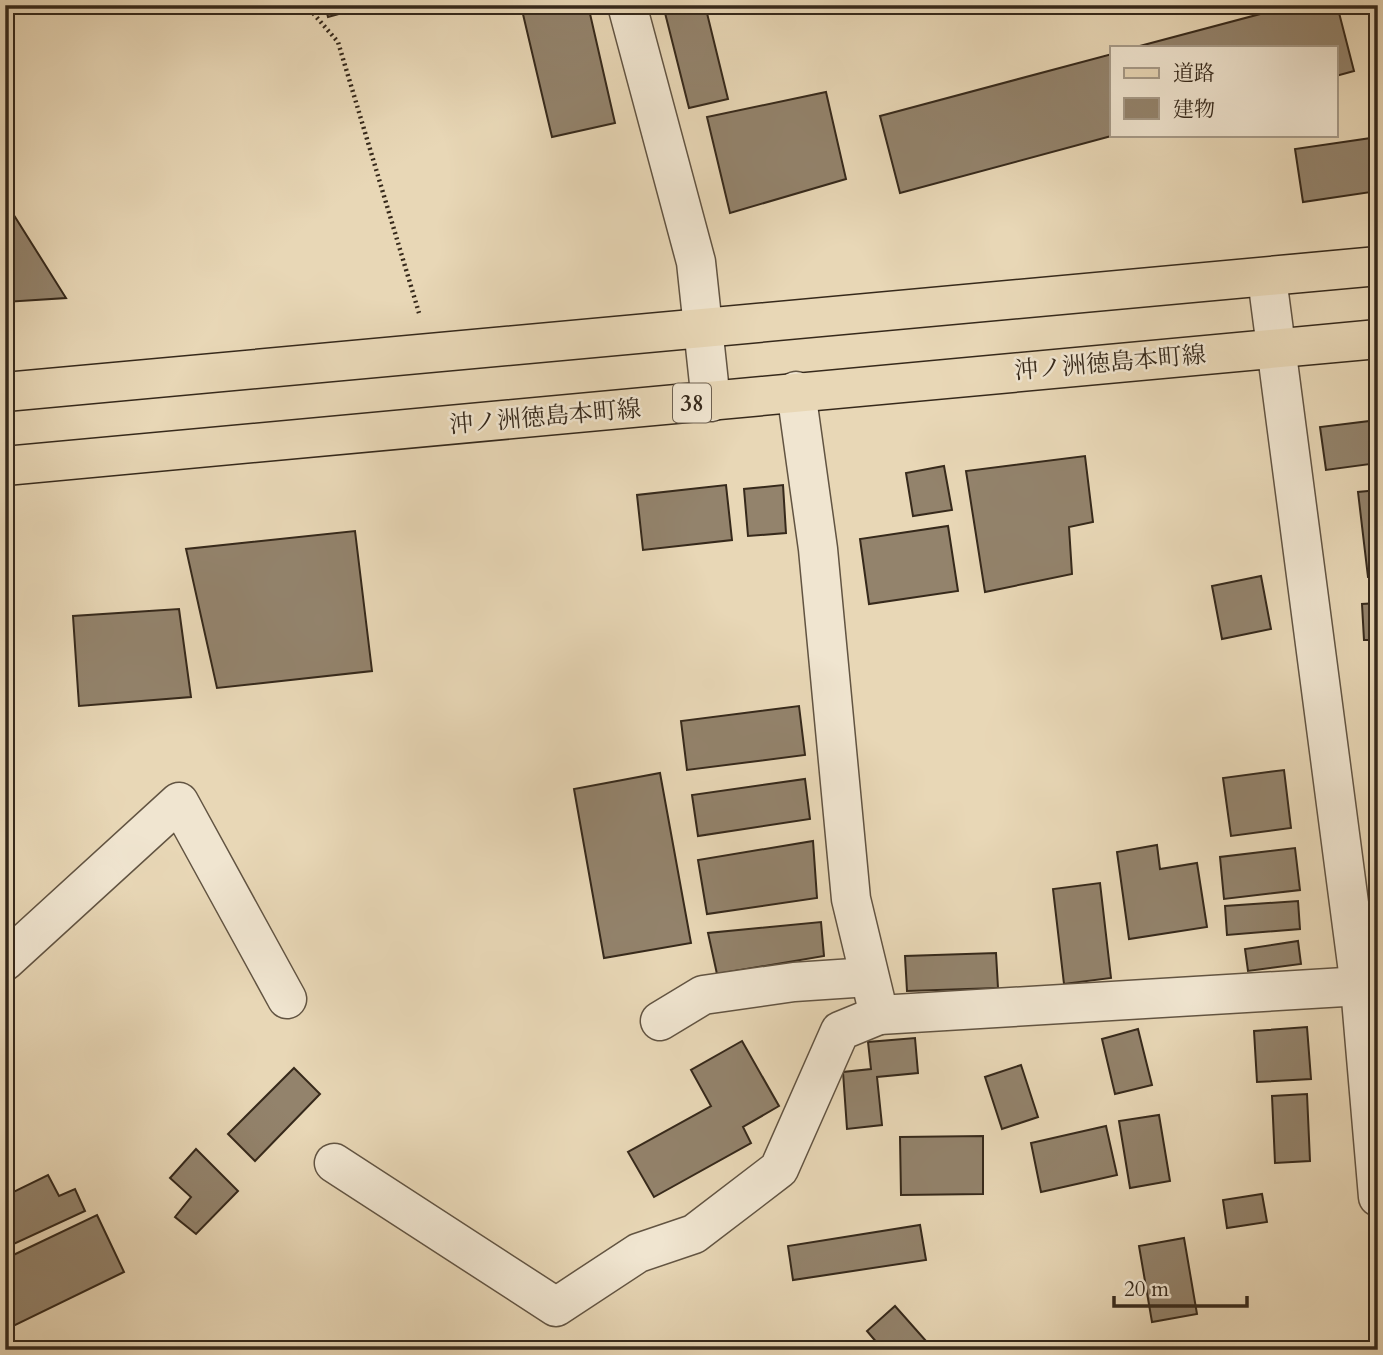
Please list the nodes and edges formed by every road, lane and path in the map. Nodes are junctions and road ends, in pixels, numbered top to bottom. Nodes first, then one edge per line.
1 (306, 5) edge
2 (627, 5) edge
3 (1378, 266) edge
4 (1267, 278) junction
5 (703, 330) junction
6 (1378, 339) edge
7 (1277, 348) junction
8 (430, 352) junction
9 (796, 391) junction
10 (5, 392) edge
11 (711, 402) junction
12 (5, 466) edge
13 (5, 961) edge
14 (869, 977) junction
15 (1369, 986) edge
16 (287, 999) dead end
17 (879, 1015) junction
18 (660, 1021) dead end
19 (334, 1163) dead end
20 (1378, 1197) edge

1 - 8 path
2 - 5 street
3 - 4 main road
4 - 5 main road
4 - 7 street
5 - 8 main road
5 - 11 street
6 - 7 main road, 沖ノ洲徳島本町線 / 38
7 - 9 main road, 沖ノ洲徳島本町線 / 38
7 - 15 street
8 - 10 main road
9 - 11 main road, 沖ノ洲徳島本町線 / 38
9 - 14 street
11 - 12 main road, 沖ノ洲徳島本町線 / 38
13 - 16 street
14 - 17 street
14 - 18 street
15 - 17 street
15 - 20 street
17 - 19 street

